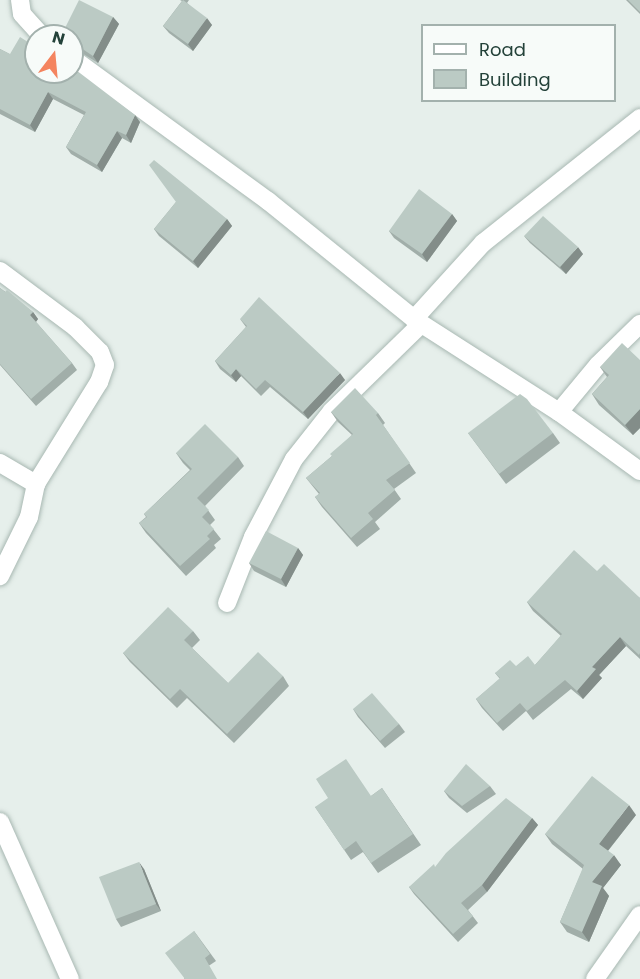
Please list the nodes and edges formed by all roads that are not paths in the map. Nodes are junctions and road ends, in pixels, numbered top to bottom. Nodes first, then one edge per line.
1 (20, 0) edge
2 (31, 24) edge
3 (84, 67) edge
4 (640, 118) edge
5 (0, 271) edge
6 (418, 322) junction
7 (640, 324) edge
8 (559, 412) junction
9 (0, 463) edge
10 (640, 471) edge
11 (36, 484) junction
12 (0, 576) edge
13 (227, 603) dead end
14 (0, 822) edge
15 (640, 915) edge
16 (70, 979) edge
17 (595, 979) edge

1 - 2 street
3 - 6 street
4 - 6 street
5 - 11 street
6 - 8 street
6 - 13 street
7 - 8 street
8 - 10 street
9 - 11 street
11 - 12 street
14 - 16 street
15 - 17 street

